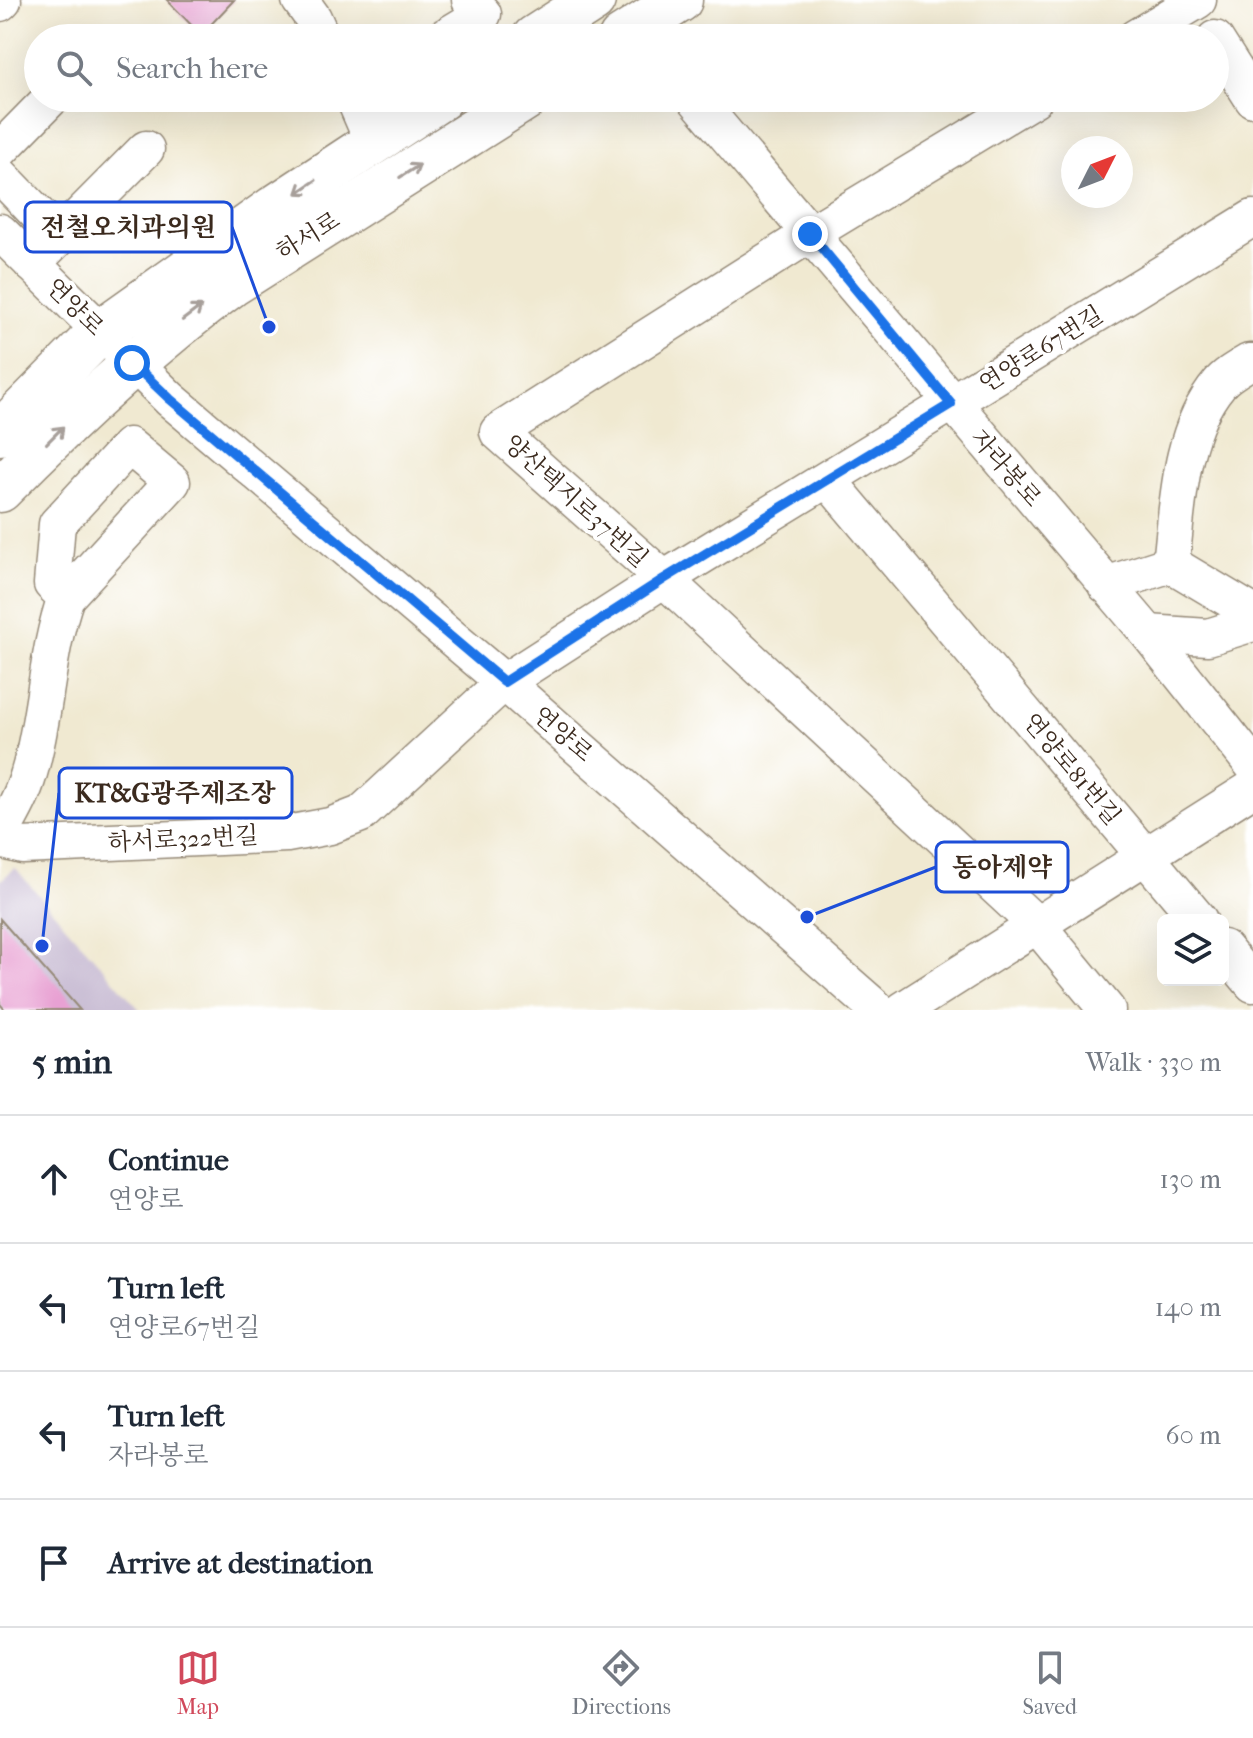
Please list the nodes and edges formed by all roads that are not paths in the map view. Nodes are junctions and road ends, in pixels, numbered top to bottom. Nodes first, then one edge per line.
1 (300, 0) edge
2 (470, 0) edge
3 (593, 0) edge
4 (1193, 1) edge
5 (316, 24) edge
6 (466, 24) edge
7 (556, 24) edge
8 (1157, 24) edge
9 (1206, 24) edge
10 (1229, 61) edge
11 (1253, 99) edge
12 (37, 112) edge
13 (360, 112) edge
14 (419, 112) edge
15 (504, 112) edge
16 (707, 112) edge
17 (1012, 112) edge
18 (373, 142) junction
19 (146, 149) dead end
20 (0, 150) edge
21 (0, 175) edge
22 (1253, 218) edge
23 (0, 232) edge
24 (810, 234) junction
25 (59, 236) junction
26 (32, 264) junction
27 (100, 332) junction
28 (1253, 362) edge
29 (132, 363) junction
30 (951, 404) junction
31 (3, 422) edge
32 (828, 480) junction
33 (0, 490) edge
34 (1171, 564) junction
35 (664, 579) junction
36 (1106, 585) junction
37 (66, 597) dead end
38 (1253, 613) edge
39 (1253, 623) edge
40 (1148, 633) junction
41 (504, 682) junction
42 (1253, 765) edge
43 (1253, 788) edge
44 (0, 838) edge
45 (1146, 857) junction
46 (1194, 914) edge
47 (1037, 925) junction
48 (1229, 955) edge
49 (1253, 984) edge
50 (878, 1010) edge
51 (903, 1010) edge
52 (1107, 1010) edge

1 - 5 street
2 - 6 street
3 - 7 main road
4 - 8 street
4 - 9 street
10 - 11 street
12 - 20 street
13 - 18 street
14 - 18 main road, 하서로
29 -> 15 main road, 하서로
16 - 24 street, 자라봉로
17 - 24 street, 양산택지로37번길
18 -> 27 main road, 하서로
19 - 25 street
21 - 25 street
22 - 30 street, 연양로67번길
23 - 26 street, 연양로
24 - 30 street, 자라봉로
24 - 35 street, 양산택지로37번길
25 - 26 street
26 - 27 street, 연양로
27 - 29 street, 연양로
27 - 31 main road, 하서로
28 - 34 street
33 -> 29 main road, 하서로
29 - 41 street, 연양로
30 - 32 street, 연양로67번길
30 - 36 street, 자라봉로
32 - 35 street, 연양로67번길
32 - 45 street, 연양로81번길
34 - 36 street
34 - 38 street
35 - 41 street, 연양로67번길
35 - 47 street, 양산택지로37번길
36 - 40 street, 자라봉로
37 - 44 street
39 - 40 street
40 - 42 street, 자라봉로
41 - 44 street, 하서로322번길
41 - 50 street, 연양로
43 - 45 street
45 - 46 street, 연양로81번길
45 - 47 street
47 - 51 street
47 - 52 street, 양산택지로37번길
48 - 49 street

